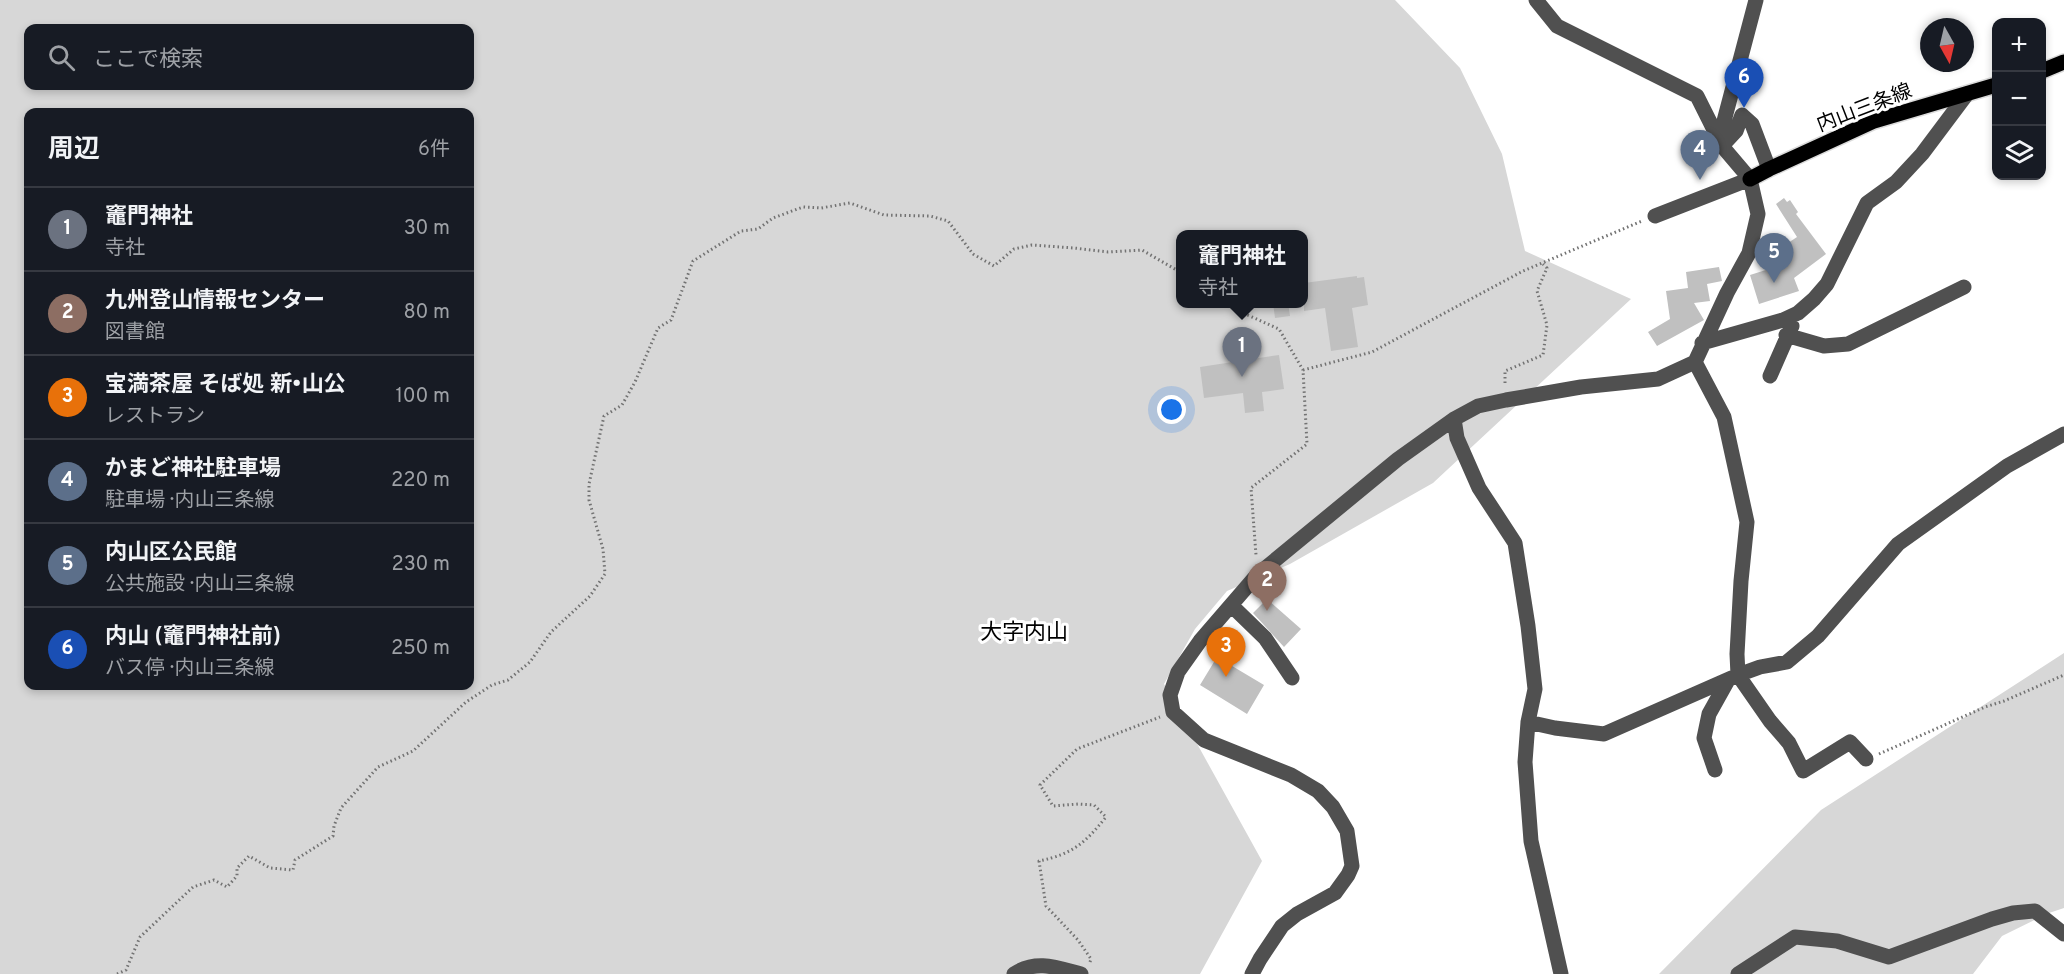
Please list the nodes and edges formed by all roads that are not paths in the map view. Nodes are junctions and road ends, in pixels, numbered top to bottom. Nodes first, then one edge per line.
1 (1536, 0) edge
2 (1756, 0) edge
3 (2064, 62) edge
4 (2046, 69) edge
5 (1992, 86) edge
6 (1967, 94) junction
7 (1721, 143) junction
8 (1769, 169) junction
9 (1750, 179) junction
10 (1655, 216) road end
11 (1964, 287) dead end
12 (1798, 312) junction
13 (1786, 335) junction
14 (1702, 343) junction
15 (1695, 362) junction
16 (1770, 376) dead end
17 (1454, 419) junction
18 (2064, 434) edge
19 (1231, 605) junction
20 (1733, 677) junction
21 (1292, 678) dead end
22 (1528, 722) junction
23 (1866, 759) road end
24 (1715, 770) dead end
25 (2064, 934) edge
26 (1085, 970) edge
27 (1014, 974) edge
28 (1252, 974) edge
29 (1561, 974) edge
30 (1738, 974) edge

1 - 7 street
2 - 7 street
3 - 4 main road
5 - 6 main road, 内山三条線
6 - 8 main road, 内山三条線
6 - 12 street
7 - 8 street
7 - 9 street
8 - 9 main road, 内山三条線
9 - 10 street
9 - 14 street
11 - 13 street
12 - 13 street
12 - 14 street
13 - 16 street
14 - 15 street
15 - 17 street
15 - 20 street
17 - 19 street
17 - 22 street
18 - 20 street
19 - 21 street
19 - 28 street
20 - 22 street
20 - 23 street
20 - 24 street
22 - 29 street
25 - 30 street
26 - 27 street

